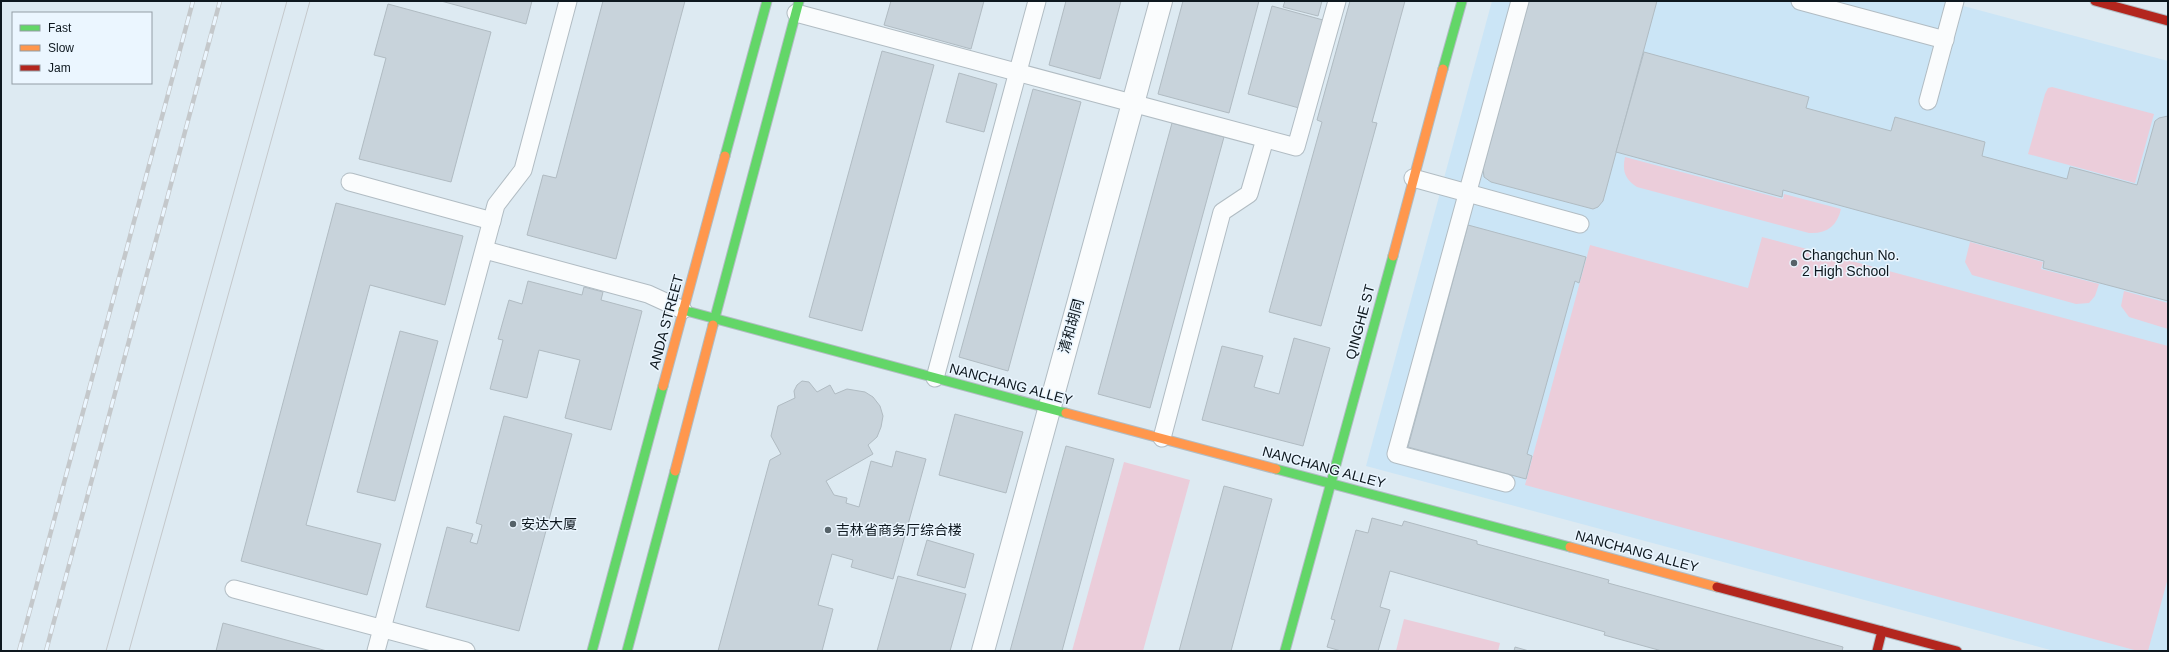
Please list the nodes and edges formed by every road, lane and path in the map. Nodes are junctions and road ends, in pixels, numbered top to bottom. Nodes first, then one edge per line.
1 (568, 1) edge
2 (767, 1) edge
3 (1037, 1) edge
4 (1161, 1) edge
5 (1337, 1) edge
6 (1462, 1) edge
7 (1520, 1) edge
8 (1800, 1) edge
9 (1956, 1) edge
10 (2095, 1) edge
11 (798, 7) edge
12 (2168, 21) edge
13 (1945, 40) junction
14 (1017, 72) junction
15 (1928, 101) dead end
16 (1133, 103) junction
17 (1265, 139) junction
18 (1414, 178) junction
19 (350, 182) dead end
20 (1467, 193) junction
21 (492, 221) junction
22 (1580, 224) dead end
23 (485, 250) junction
24 (683, 310) junction
25 (715, 319) junction
26 (935, 378) junction
27 (1048, 408) junction
28 (1162, 438) junction
29 (1506, 483) dead end
30 (1330, 484) junction
31 (234, 589) dead end
32 (382, 628) junction
33 (1882, 631) junction
34 (376, 651) edge
35 (466, 651) edge
36 (592, 651) edge
37 (627, 651) edge
38 (983, 651) edge
39 (1285, 651) edge
40 (1877, 651) edge
41 (1957, 651) edge

1 - 21 lane
2 - 24 street, ANDA STREET
3 - 14 lane
4 - 16 street, 清和胡同
5 - 17 lane
6 - 18 street, QINGHE ST
7 - 20 lane
8 - 13 lane
9 - 13 lane
10 - 12 street
11 - 14 lane
11 - 25 street
13 - 15 lane
14 - 16 lane
14 - 26 lane
16 - 17 lane
16 - 27 street, 清和胡同
17 - 28 lane
18 - 20 lane
18 - 30 street, QINGHE ST
19 - 21 lane
20 - 22 lane
20 - 29 lane
21 - 23 lane
23 - 24 lane
23 - 32 lane
24 - 25 street, NANCHANG ALLEY
24 - 36 street, ANDA STREET
25 - 26 street, NANCHANG ALLEY
25 - 37 street
26 - 27 street, NANCHANG ALLEY
27 - 28 street, NANCHANG ALLEY
27 - 38 street, 清和胡同
28 - 30 street, NANCHANG ALLEY
30 - 33 street, NANCHANG ALLEY
30 - 39 street, QINGHE ST
31 - 32 lane
32 - 34 lane
32 - 35 lane
33 - 40 street
33 - 41 street, NANCHANG ALLEY

